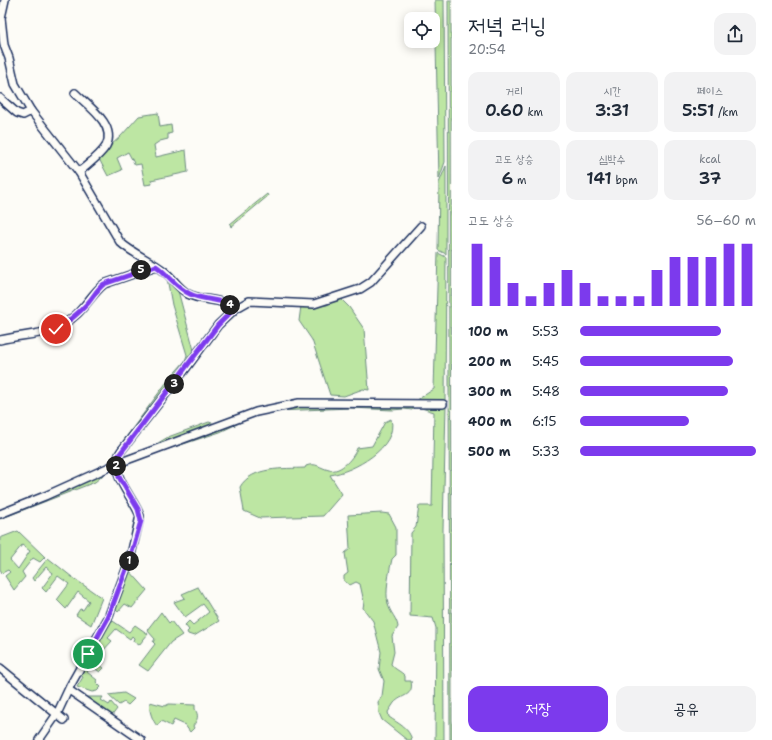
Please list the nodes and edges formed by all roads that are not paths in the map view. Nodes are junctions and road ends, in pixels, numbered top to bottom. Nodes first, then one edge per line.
1 (4, 0) edge
2 (75, 93) dead end
3 (0, 98) edge
4 (31, 111) junction
5 (79, 172) junction
6 (421, 226) dead end
7 (156, 266) junction
8 (235, 308) junction
9 (0, 340) edge
10 (443, 404) tunnel mouth
11 (116, 464) junction
12 (0, 514) edge
13 (0, 668) edge
14 (69, 690) junction
15 (58, 714) junction
16 (64, 720) dead end
17 (39, 740) edge
18 (141, 740) edge

1 - 4 street
2 - 5 street
3 - 4 street
4 - 5 street
5 - 7 street
6 - 8 street
7 - 8 street
7 - 9 street
8 - 11 street
10 - 11 street
11 - 12 street
11 - 14 street
13 - 15 street
14 - 15 street
14 - 18 street
15 - 16 street
15 - 17 street

